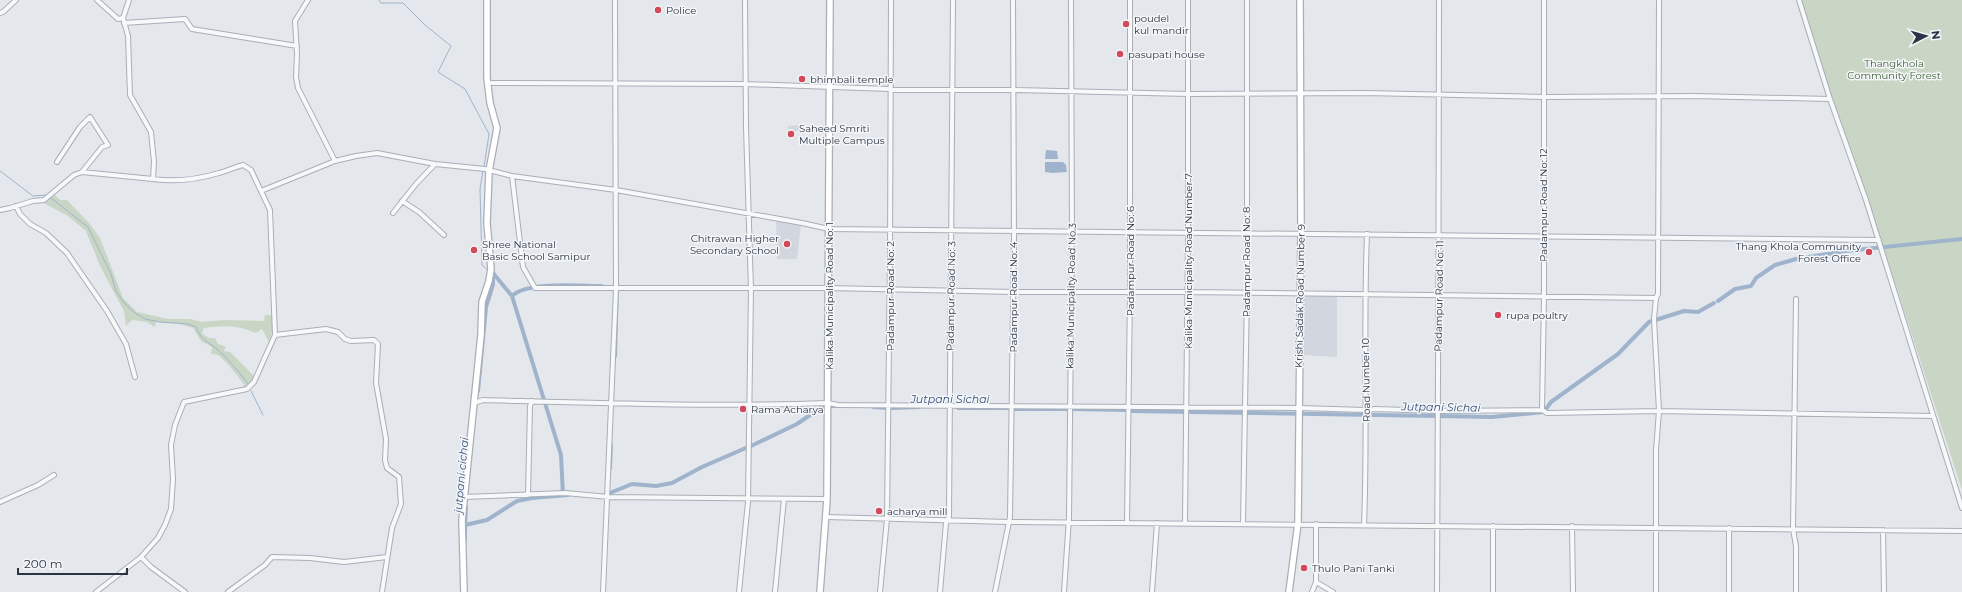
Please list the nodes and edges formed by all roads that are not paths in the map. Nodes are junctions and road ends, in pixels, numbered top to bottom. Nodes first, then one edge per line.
1 (16, 0) edge
2 (97, 0) edge
3 (129, 0) edge
4 (308, 0) edge
5 (487, 0) edge
6 (616, 0) edge
7 (745, 0) edge
8 (830, 0) edge
9 (891, 0) edge
10 (952, 0) edge
11 (1013, 0) edge
12 (1071, 0) edge
13 (1130, 0) edge
14 (1188, 0) edge
15 (1247, 0) edge
16 (1300, 0) edge
17 (1440, 0) edge
18 (1544, 0) edge
19 (1659, 0) edge
20 (1799, 0) edge
21 (0, 13) edge
22 (122, 18) junction
23 (124, 23) junction
24 (297, 46) junction
25 (488, 83) junction
26 (616, 84) junction
27 (746, 84) junction
28 (830, 86) junction
29 (891, 89) junction
30 (952, 89) junction
31 (1014, 90) junction
32 (1070, 91) junction
33 (1130, 92) junction
34 (1247, 93) junction
35 (1189, 94) junction
36 (1301, 94) junction
37 (1439, 95) junction
38 (1544, 97) junction
39 (1659, 97) junction
40 (1830, 99) junction
41 (335, 161) junction
42 (57, 162) dead end
43 (435, 164) junction
44 (489, 171) junction
45 (81, 172) junction
46 (512, 176) junction
47 (153, 179) junction
48 (616, 190) junction
49 (261, 191) junction
50 (402, 201) junction
51 (16, 206) junction
52 (0, 210) edge
53 (393, 213) dead end
54 (750, 214) junction
55 (829, 229) junction
56 (890, 230) junction
57 (952, 230) junction
58 (1013, 231) junction
59 (1072, 232) junction
60 (1130, 233) junction
61 (1246, 233) junction
62 (1188, 234) junction
63 (1301, 234) junction
64 (1367, 234) junction
65 (1440, 235) junction
66 (444, 236) dead end
67 (1543, 236) junction
68 (1659, 237) junction
69 (1879, 240) junction
70 (617, 288) junction
71 (828, 288) junction
72 (751, 289) junction
73 (952, 290) junction
74 (890, 291) junction
75 (1013, 292) junction
76 (1071, 292) junction
77 (1130, 292) junction
78 (1188, 292) junction
79 (1246, 292) junction
80 (1301, 294) junction
81 (1366, 295) junction
82 (1440, 296) junction
83 (1544, 297) junction
84 (1656, 298) junction
85 (1796, 299) dead end
86 (275, 335) junction
87 (135, 377) dead end
88 (532, 401) junction
89 (474, 403) junction
90 (828, 403) junction
91 (610, 404) junction
92 (749, 405) junction
93 (889, 405) junction
94 (950, 406) junction
95 (1012, 406) junction
96 (1069, 406) junction
97 (1128, 407) junction
98 (1186, 408) junction
99 (1245, 408) junction
100 (1300, 408) junction
101 (1365, 410) junction
102 (1542, 410) junction
103 (1438, 411) junction
104 (1659, 412) junction
105 (1795, 414) junction
106 (1933, 416) junction
107 (54, 475) dead end
108 (528, 495) junction
109 (464, 497) junction
110 (607, 497) junction
111 (748, 498) junction
112 (784, 499) junction
113 (827, 499) junction
114 (0, 502) edge
115 (1962, 508) edge
116 (826, 517) junction
117 (887, 519) junction
118 (948, 520) junction
119 (1009, 522) junction
120 (1069, 522) junction
121 (1157, 522) junction
122 (1127, 523) junction
123 (1185, 523) junction
124 (1243, 523) junction
125 (1298, 523) junction
126 (1316, 524) junction
127 (1364, 525) junction
128 (1493, 526) junction
129 (1572, 526) junction
130 (1437, 527) junction
131 (1655, 527) junction
132 (1729, 528) junction
133 (1794, 529) junction
134 (1883, 530) junction
135 (1962, 531) edge
136 (141, 557) junction
137 (387, 557) junction
138 (1316, 582) junction
139 (96, 592) edge
140 (185, 592) edge
141 (228, 592) edge
142 (382, 592) edge
143 (464, 592) edge
144 (603, 592) edge
145 (740, 592) edge
146 (775, 592) edge
147 (820, 592) edge
148 (880, 592) edge
149 (940, 592) edge
150 (995, 592) edge
151 (1064, 592) edge
152 (1152, 592) edge
153 (1288, 592) edge
154 (1312, 592) edge
155 (1333, 592) edge
156 (1437, 592) edge
157 (1493, 592) edge
158 (1573, 592) edge
159 (1656, 592) edge
160 (1729, 592) edge
161 (1796, 592) edge
162 (1884, 592) edge

1 - 21 street
2 - 22 street
3 - 22 street
4 - 24 street
5 - 25 street
6 - 26 street
7 - 27 street
8 - 28 street, Kalika Municipality Road No: 1
9 - 29 street, Padampur Road No: 2
10 - 30 street, Padampur Road No: 3
11 - 31 street, Padampur Road No: 4
12 - 32 street, kalika Municipality Road No.3
13 - 33 street, Padampur Road No: 6
14 - 35 street, Kalika Municipality Road Number 7
15 - 34 street, Padampur Road No: 8
16 - 36 street, Krishi Sadak Road Number 9
17 - 37 street, Padampur Road No: 11
18 - 38 street, Padampur Road No: 12
19 - 39 street
20 - 40 street
22 - 23 street
23 - 24 street
23 - 47 street
24 - 41 street
25 - 26 street
25 - 44 street
26 - 27 street
26 - 48 street
27 - 28 street
27 - 54 street
28 - 29 street
28 - 55 street, Kalika Municipality Road No: 1
29 - 30 street
29 - 56 street, Padampur Road No: 2
30 - 31 street
30 - 57 street, Padampur Road No: 3
31 - 32 street
31 - 58 street, Padampur Road No: 4
32 - 33 street
32 - 59 street, kalika Municipality Road No.3
33 - 35 street
33 - 60 street, Padampur Road No: 6
34 - 35 street
34 - 36 street
34 - 61 street, Padampur Road No: 8
35 - 62 street, Kalika Municipality Road Number 7
36 - 37 street
36 - 63 street, Krishi Sadak Road Number 9
37 - 38 street
37 - 65 street, Padampur Road No: 11
38 - 39 street
38 - 67 street, Padampur Road No: 12
39 - 40 street
39 - 68 street
40 - 69 street
41 - 43 street
41 - 49 street
42 - 45 street
43 - 44 street
43 - 50 street
44 - 46 street
44 - 89 street
45 - 47 street
45 - 51 street
46 - 48 street
46 - 70 street
47 - 49 street
48 - 54 street
48 - 70 street
49 - 86 street
50 - 53 street
50 - 66 street
51 - 52 street
51 - 87 street
54 - 55 street
54 - 72 street
55 - 56 street
55 - 71 street, Kalika Municipality Road No: 1
56 - 57 street
56 - 74 street, Padampur Road No: 2
57 - 58 street
57 - 73 street, Padampur Road No: 3
58 - 59 street
58 - 75 street, Padampur Road No: 4
59 - 60 street
59 - 76 street, kalika Municipality Road No.3
60 - 62 street
60 - 77 street, Padampur Road No: 6
61 - 62 street
61 - 63 street
61 - 79 street, Padampur Road No: 8
62 - 78 street, Kalika Municipality Road Number 7
63 - 64 street
63 - 80 street, Krishi Sadak Road Number 9
64 - 65 street
64 - 81 street, Road Number 10
65 - 67 street
65 - 82 street, Padampur Road No: 11
67 - 68 street
67 - 83 street, Padampur Road No: 12
68 - 69 street
68 - 84 street
69 - 106 street
70 - 72 street
70 - 91 street
71 - 72 street
71 - 74 street
71 - 90 street, Kalika Municipality Road No: 1
72 - 92 street
73 - 74 street
73 - 75 street
73 - 94 street, Padampur Road No: 3
74 - 93 street, Padampur Road No: 2
75 - 76 street
75 - 95 street, Padampur Road No: 4
76 - 77 street
76 - 96 street, kalika Municipality Road No.3
77 - 78 street
77 - 97 street, Padampur Road No: 6
78 - 79 street
78 - 98 street, Kalika Municipality Road Number 7
79 - 80 street
79 - 99 street, Padampur Road No: 8
80 - 81 street
80 - 100 street, Krishi Sadak Road Number 9
81 - 82 street
81 - 101 street, Road Number 10
82 - 83 street
82 - 103 street, Padampur Road No: 11
83 - 84 street
83 - 102 street, Padampur Road No: 12
84 - 104 street
85 - 105 street
86 - 136 street
86 - 137 street
88 - 89 street
88 - 91 street
88 - 108 street
89 - 109 street
90 - 92 street
90 - 93 street
90 - 113 street, Kalika Municipality Road No: 1
91 - 92 street
91 - 110 street
92 - 111 street
93 - 94 street
93 - 117 street, Padampur Road No: 2
94 - 95 street
94 - 118 street, Padampur Road No: 3
95 - 96 street
95 - 119 street, Padampur Road No: 4
96 - 97 street
96 - 120 street, kalika Municipality Road No.3
97 - 98 street
97 - 122 street, Padampur Road No: 6
98 - 99 street
98 - 123 street, Kalika Municipality Road Number 7
99 - 100 street
99 - 124 street, Padampur Road No: 8
100 - 101 street
100 - 125 street, Krishi Sadak Road Number 9
101 - 103 street
101 - 127 street, Road Number 10
102 - 103 street
102 - 104 street
103 - 130 street, Padampur Road No: 11
104 - 105 street
104 - 131 street
105 - 106 street
105 - 133 street
106 - 115 street
107 - 114 street
108 - 109 street
108 - 110 street
109 - 143 street
110 - 111 street
110 - 144 street
111 - 112 street
111 - 145 street
112 - 113 street
112 - 146 street
113 - 116 street, Kalika Municipality Road No: 1
116 - 117 street
116 - 147 street, Kalika Municipality Road No: 1
117 - 118 street
117 - 148 street, Padampur Road No: 2
118 - 119 street
118 - 149 street, Padampur Road No: 3
119 - 120 street
119 - 150 street, Padampur Road No: 4
120 - 122 street
120 - 151 street, kalika Municipality Road No.3
121 - 122 street
121 - 123 street
121 - 152 street
123 - 124 street
124 - 125 street
125 - 126 street
125 - 153 street, Krishi Sadak Road Number 9
126 - 127 street
126 - 138 street
127 - 130 street
128 - 129 street
128 - 130 street
128 - 157 street
129 - 131 street
129 - 158 street
130 - 156 street, Padampur Road No: 11
131 - 132 street
131 - 159 street
132 - 133 street
132 - 160 street
133 - 134 street
133 - 161 street
134 - 135 street
134 - 162 street
136 - 139 street
136 - 140 street
137 - 141 street
137 - 142 street
138 - 154 street
138 - 155 street

